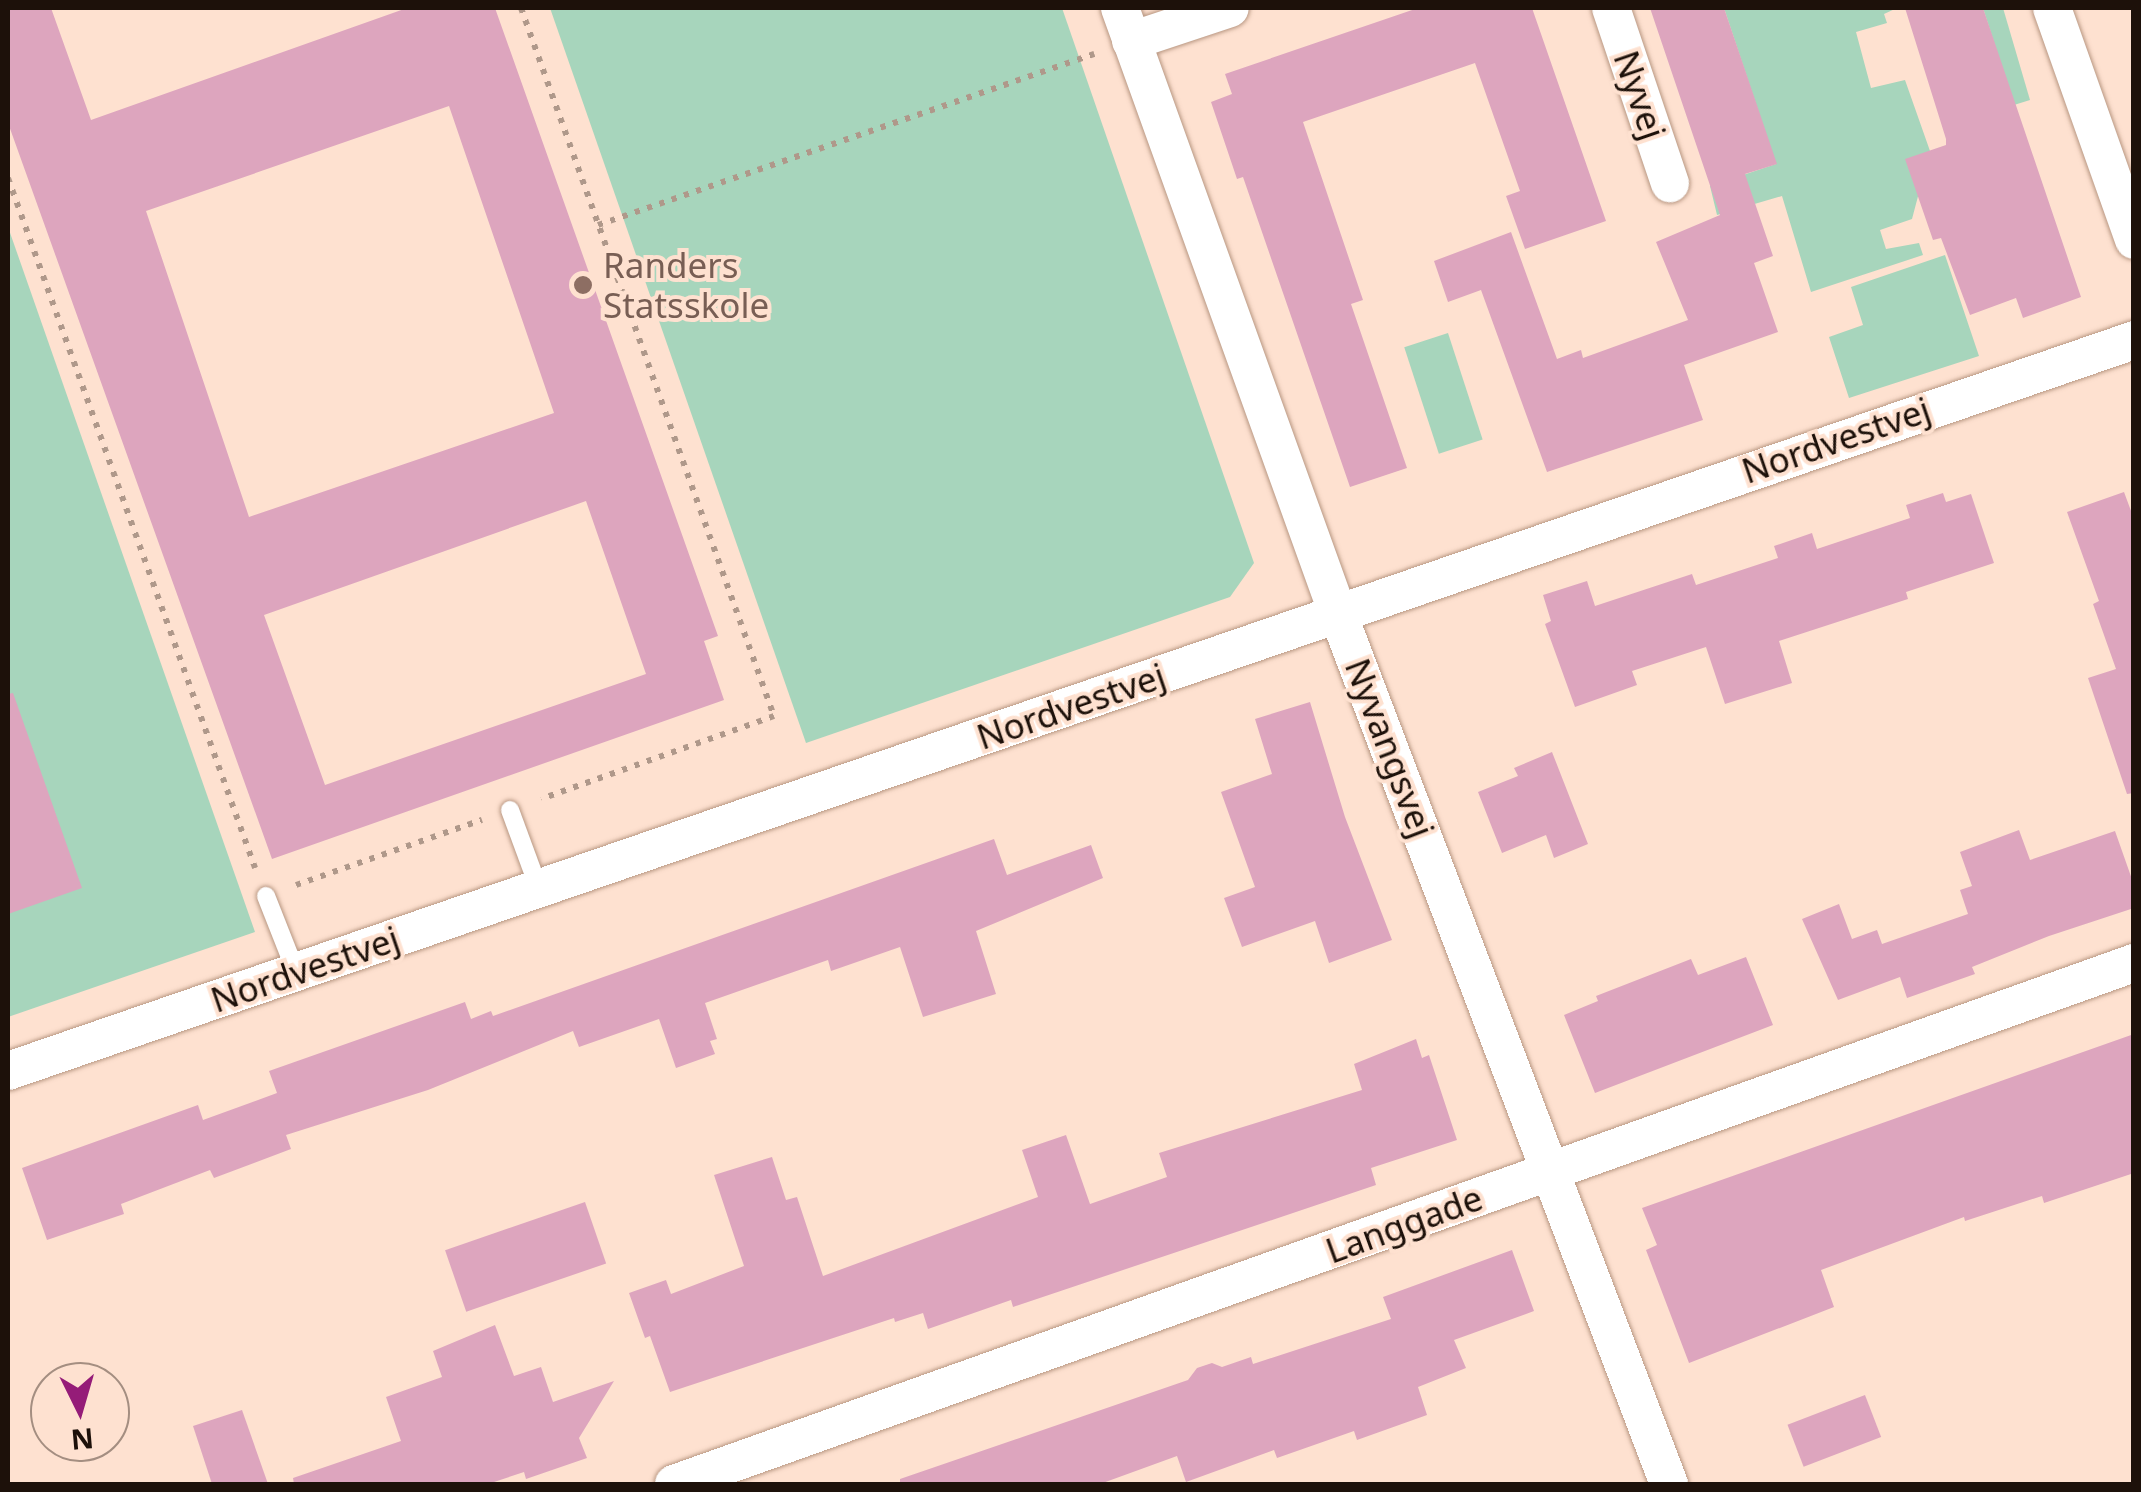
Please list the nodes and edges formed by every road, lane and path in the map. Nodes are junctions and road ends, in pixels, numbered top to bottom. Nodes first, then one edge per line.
1 (521, 8) edge
2 (1230, 8) edge
3 (1611, 8) edge
4 (2052, 8) edge
5 (1126, 24) edge
6 (8, 178) edge
7 (1670, 183) dead end
8 (598, 225) junction
9 (2134, 240) edge
10 (2134, 340) edge
11 (1338, 614) junction
12 (510, 810) junction
13 (539, 889) junction
14 (266, 896) junction
15 (2134, 963) edge
16 (296, 972) junction
17 (8, 1072) edge
18 (1553, 1171) junction
19 (674, 1484) edge
20 (1669, 1484) edge

1 - 8 path
2 - 5 street
3 - 7 street, Nyvej
4 - 9 street
5 - 8 path
5 - 11 street, Nyvangsvej
6 - 14 path
8 - 12 path
10 - 11 street, Nordvestvej
11 - 13 street, Nordvestvej
11 - 18 street, Nyvangsvej
12 - 13 lane
12 - 14 path
13 - 16 street, Nordvestvej
14 - 16 lane
15 - 18 street, Langgade
16 - 17 street, Nordvestvej
18 - 19 street, Langgade
18 - 20 street, Nyvangsvej

